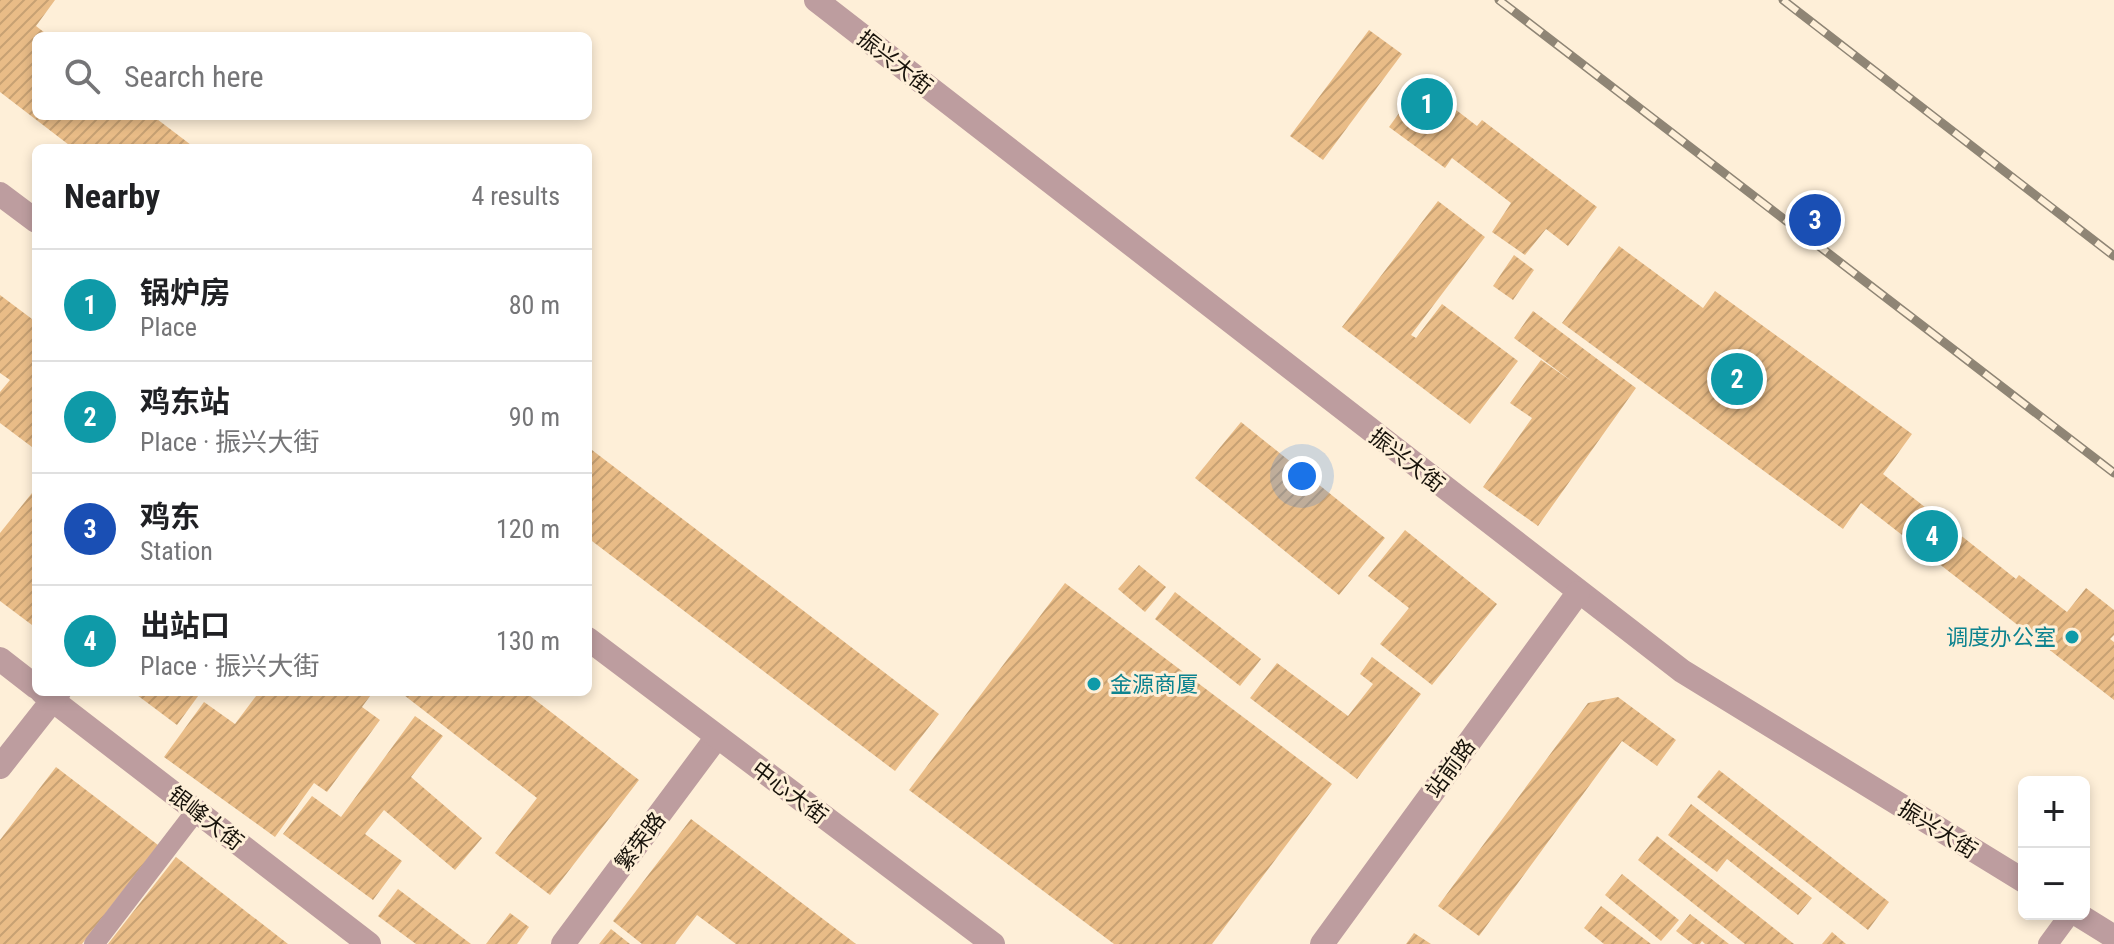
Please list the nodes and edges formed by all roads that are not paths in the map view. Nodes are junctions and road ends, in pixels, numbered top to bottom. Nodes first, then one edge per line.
1 (816, 0) edge
2 (0, 194) edge
3 (32, 218) edge
4 (1578, 593) junction
5 (592, 642) edge
6 (0, 659) edge
7 (32, 682) edge
8 (46, 696) edge
9 (52, 696) edge
10 (717, 737) junction
11 (0, 767) edge
12 (196, 811) junction
13 (2018, 877) edge
14 (2066, 920) edge
15 (2087, 920) edge
16 (2114, 937) edge
17 (94, 944) edge
18 (369, 944) edge
19 (563, 944) edge
20 (993, 944) edge
21 (1322, 944) edge
22 (2048, 944) edge

1 - 4 street, 振兴大街
2 - 3 street
4 - 13 street, 振兴大街
4 - 21 street, 站前路
5 - 10 street, 中心大街
6 - 7 street, 银峰大街
8 - 11 street
9 - 12 street, 银峰大街
10 - 19 street, 繁荣路
10 - 20 street, 中心大街
12 - 17 lane
12 - 18 street, 银峰大街
14 - 22 lane
15 - 16 street

